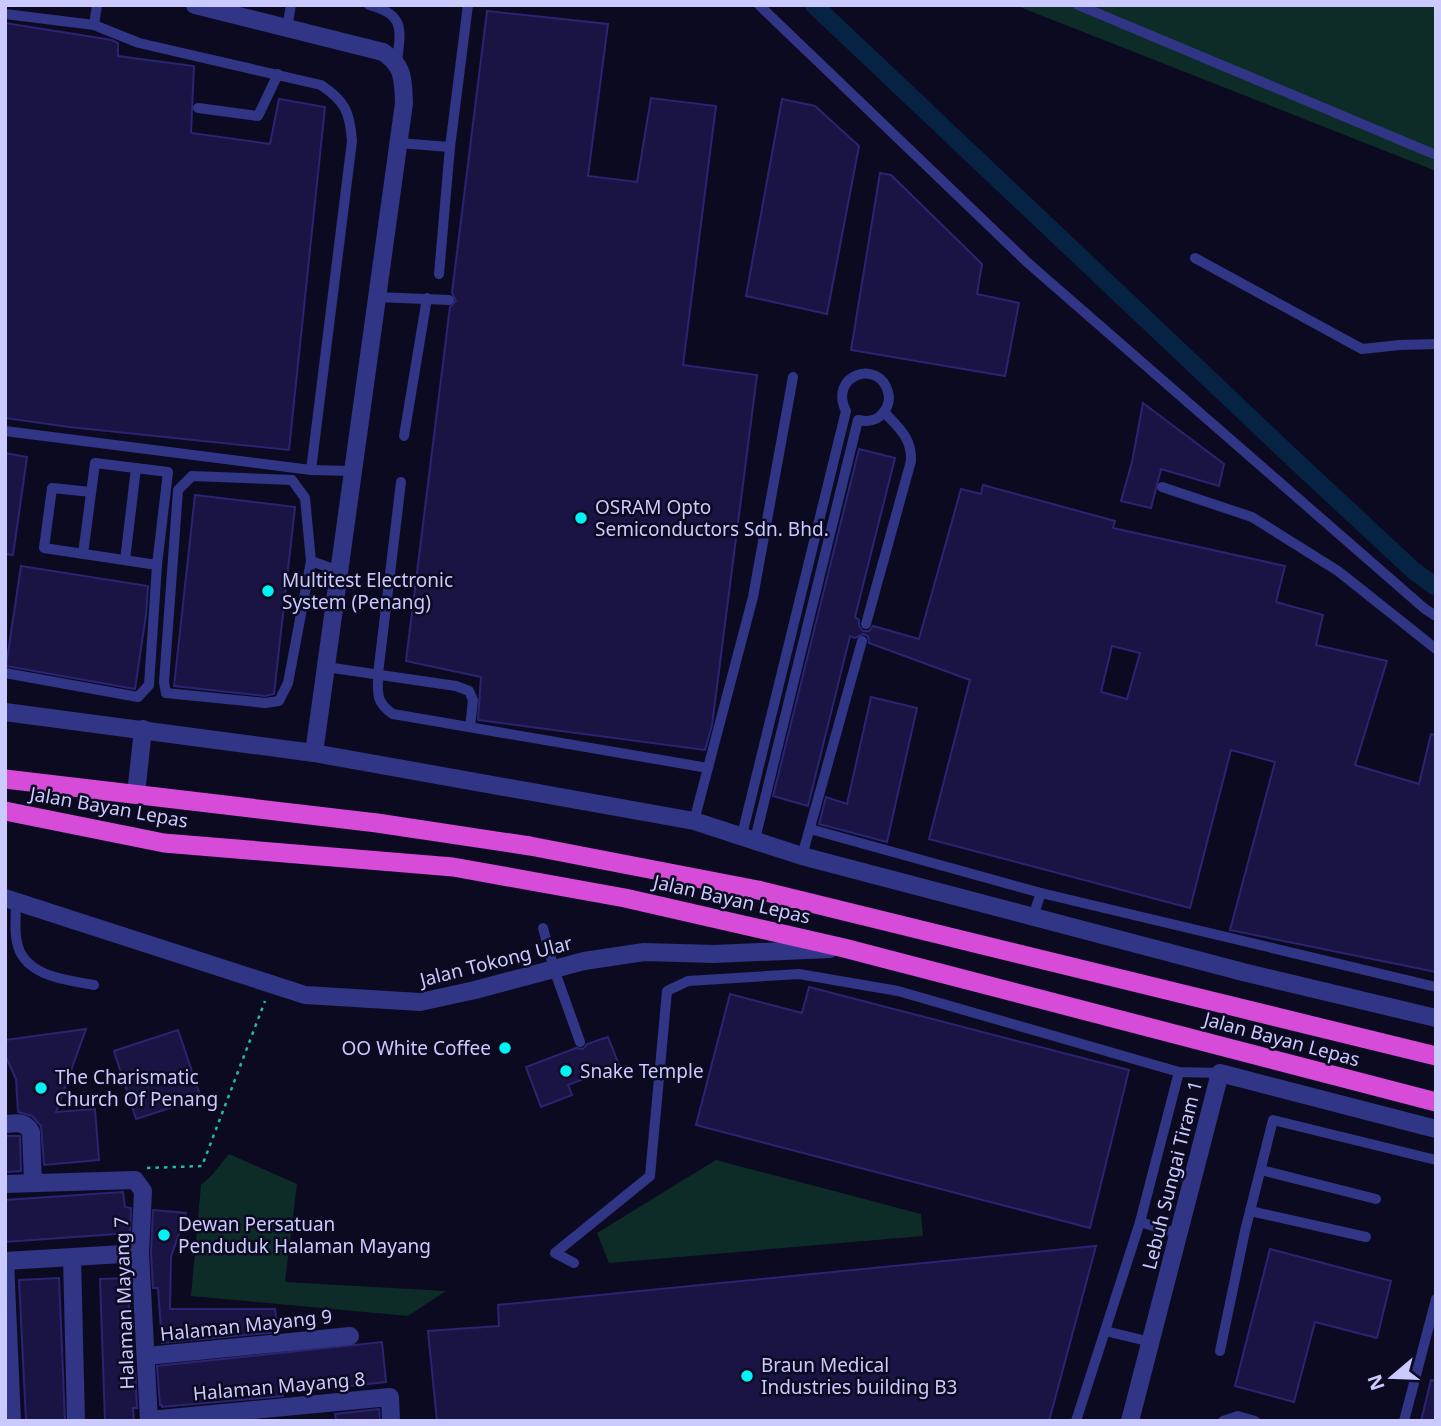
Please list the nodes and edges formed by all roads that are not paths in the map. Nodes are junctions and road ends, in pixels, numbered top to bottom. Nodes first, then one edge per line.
1 (97, 5) edge
2 (195, 5) edge
3 (291, 5) edge
4 (369, 5) edge
5 (468, 5) edge
6 (759, 5) edge
7 (1078, 5) edge
8 (5, 14) edge
9 (93, 25) junction
10 (287, 28) junction
11 (397, 61) junction
12 (278, 74) junction
13 (198, 107) dead end
14 (398, 143) junction
15 (450, 147) junction
16 (1436, 155) edge
17 (1195, 258) dead end
18 (439, 274) dead end
19 (376, 297) junction
20 (427, 298) junction
21 (449, 300) dead end
22 (1436, 344) edge
23 (793, 377) dead end
24 (884, 412) junction
25 (5, 430) edge
26 (404, 436) dead end
27 (136, 468) junction
28 (311, 470) junction
29 (353, 471) junction
30 (401, 482) dead end
31 (1162, 487) dead end
32 (91, 492) junction
33 (83, 554) junction
34 (125, 560) junction
35 (311, 561) junction
36 (157, 565) junction
37 (339, 571) junction
38 (1436, 616) edge
39 (866, 624) dead end
40 (862, 641) dead end
41 (1436, 649) edge
42 (326, 667) junction
43 (5, 673) edge
44 (378, 674) junction
45 (5, 712) edge
46 (470, 727) junction
47 (143, 729) junction
48 (314, 753) junction
49 (708, 768) junction
50 (5, 779) edge
51 (136, 794) junction
52 (5, 811) edge
53 (694, 821) junction
54 (810, 829) junction
55 (749, 837) junction
56 (802, 856) junction
57 (1041, 893) junction
58 (10, 901) edge
59 (1033, 916) junction
60 (543, 928) dead end
61 (844, 948) junction
62 (554, 969) junction
63 (94, 985) dead end
64 (1436, 987) edge
65 (1436, 1018) edge
66 (580, 1042) dead end
67 (1436, 1056) edge
68 (1179, 1072) junction
69 (1220, 1073) junction
70 (1436, 1102) edge
71 (5, 1124) edge
72 (1436, 1129) edge
73 (1436, 1160) edge
74 (1261, 1170) junction
75 (33, 1182) junction
76 (5, 1184) edge
77 (1376, 1199) dead end
78 (1250, 1211) junction
79 (1140, 1222) junction
80 (1179, 1234) junction
81 (1366, 1237) dead end
82 (140, 1254) junction
83 (72, 1258) junction
84 (5, 1261) edge
85 (574, 1264) dead end
86 (1436, 1299) edge
87 (1105, 1331) junction
88 (349, 1336) dead end
89 (1151, 1342) junction
90 (1220, 1351) dead end
91 (147, 1356) junction
92 (149, 1420) edge
93 (12, 1421) edge
94 (76, 1421) edge
95 (391, 1421) edge
96 (1076, 1421) edge
97 (1130, 1421) edge
98 (1223, 1421) edge
99 (1255, 1421) edge
100 (1404, 1421) edge

1 - 9 lane
2 - 10 street
3 - 10 lane
4 - 11 lane
5 - 15 lane
6 - 38 lane
7 - 16 lane
8 - 9 lane
9 - 12 lane
10 - 11 street
11 - 14 street
12 - 13 lane
12 - 28 lane
14 - 15 lane
14 - 19 street
15 - 18 lane
17 - 22 lane
19 - 20 lane
19 - 29 street
20 - 21 lane
20 - 26 lane
23 - 49 lane
24 - 39 lane
24 - 55 lane
24 - 55 lane
25 - 28 lane
27 - 32 lane
27 - 34 lane
27 - 36 lane
28 - 29 lane
29 - 37 street
30 - 44 lane
31 - 41 lane
32 - 33 lane
32 - 33 lane
33 - 34 lane
34 - 36 lane
35 - 35 lane
35 - 37 lane
36 - 43 lane
37 - 42 street
40 - 54 lane
42 - 44 lane
42 - 48 street
44 - 46 lane
44 - 46 lane
45 - 47 street
46 - 49 lane
47 - 48 street
47 - 51 street
48 - 53 street
49 - 53 lane
50 - 51 highway, Jalan Bayan Lepas
51 - 67 highway, Jalan Bayan Lepas
52 - 61 highway, Jalan Bayan Lepas
53 - 55 street
54 - 56 lane
54 - 57 lane
55 - 56 street
56 - 59 street
57 - 59 lane
57 - 64 lane
58 - 62 street, Jalan Tokong Ular
58 - 63 lane
59 - 65 street
60 - 62 lane
61 - 62 street, Jalan Tokong Ular
61 - 70 highway, Jalan Bayan Lepas
62 - 66 lane
68 - 69 lane
68 - 79 lane
68 - 85 lane
69 - 72 street, Lebuh Sungai Tiram 1
69 - 80 street, Lebuh Sungai Tiram 1
71 - 75 street
73 - 74 lane
74 - 77 lane
74 - 78 lane
75 - 76 street
75 - 82 street, Halaman Mayang 7
78 - 81 lane
78 - 90 lane
79 - 80 lane
79 - 87 lane
80 - 89 street, Lebuh Sungai Tiram 1
82 - 83 street
82 - 91 street, Halaman Mayang 7
83 - 84 street
83 - 94 street
84 - 93 street
86 - 100 lane
87 - 89 lane
87 - 96 lane
88 - 91 street, Halaman Mayang 9
89 - 97 street, Lebuh Sungai Tiram 1
91 - 92 street, Halaman Mayang 7
92 - 95 street, Halaman Mayang 8
98 - 99 lane

